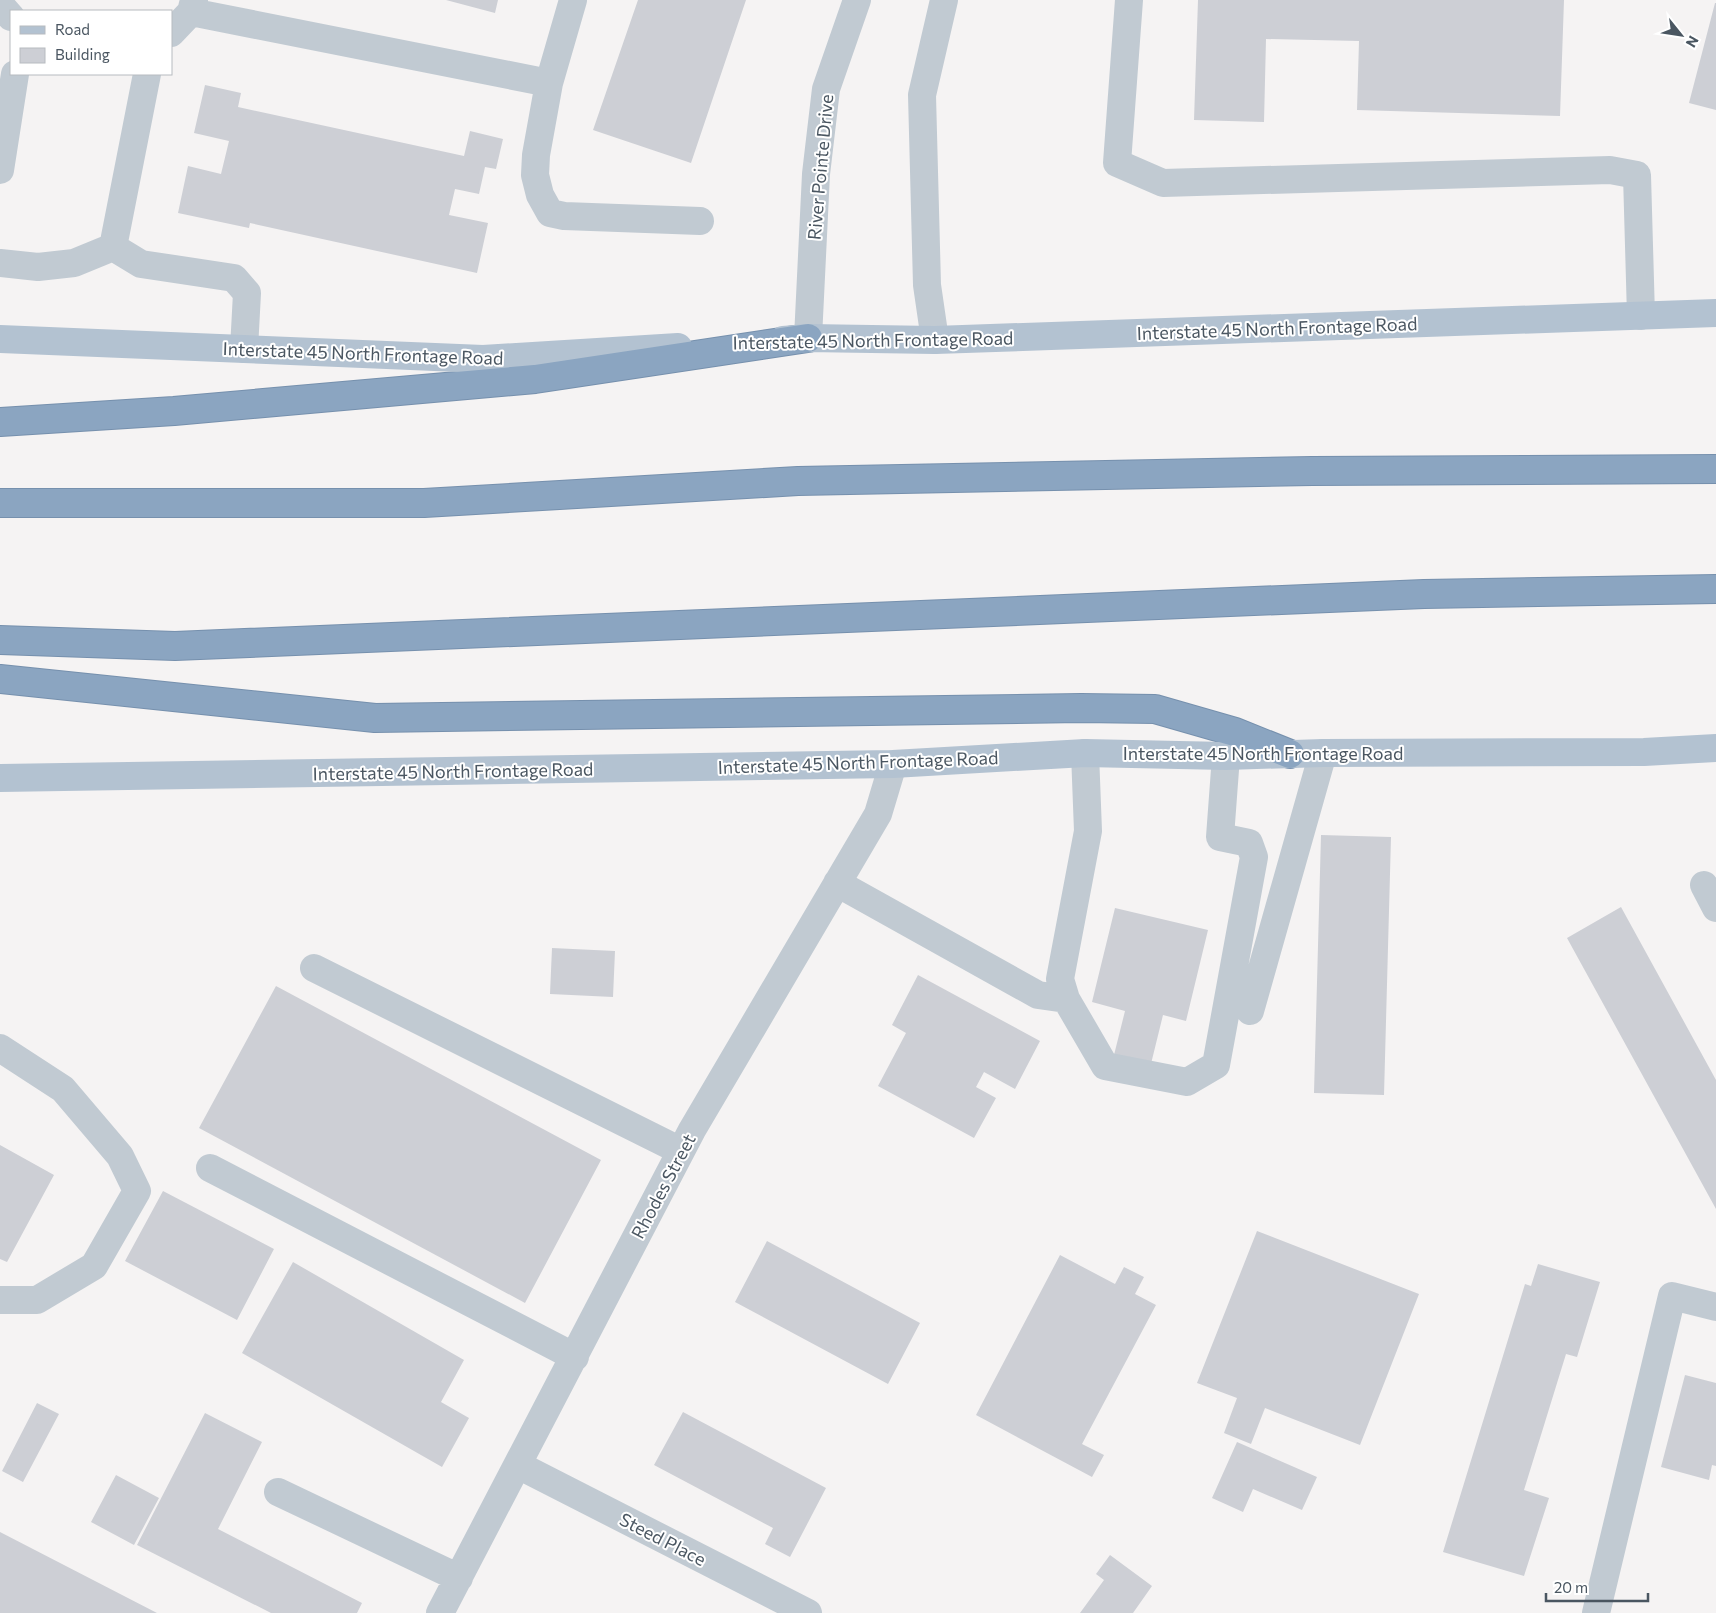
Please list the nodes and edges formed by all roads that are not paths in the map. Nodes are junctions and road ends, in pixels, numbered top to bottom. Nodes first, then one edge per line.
1 (573, 0) edge
2 (857, 0) edge
3 (944, 0) edge
4 (1129, 0) edge
5 (192, 6) edge
6 (0, 9) edge
7 (10, 16) edge
8 (172, 32) edge
9 (15, 75) edge
10 (147, 75) edge
11 (549, 83) junction
12 (0, 170) edge
13 (700, 220) dead end
14 (113, 246) junction
15 (0, 263) edge
16 (1716, 313) edge
17 (1641, 316) junction
18 (808, 338) junction
19 (0, 339) edge
20 (935, 340) junction
21 (244, 349) junction
22 (0, 422) edge
23 (1716, 469) edge
24 (0, 503) edge
25 (1716, 589) edge
26 (0, 640) edge
27 (0, 679) edge
28 (1716, 748) edge
29 (1085, 753) junction
30 (1323, 753) junction
31 (1290, 754) junction
32 (1226, 756) junction
33 (892, 764) junction
34 (0, 778) edge
35 (838, 883) junction
36 (314, 968) dead end
37 (1066, 999) junction
38 (1250, 1012) dead end
39 (0, 1048) edge
40 (681, 1151) junction
41 (210, 1168) dead end
42 (0, 1300) edge
43 (1716, 1307) edge
44 (575, 1356) junction
45 (518, 1465) junction
46 (278, 1492) dead end
47 (459, 1578) junction
48 (440, 1613) edge
49 (808, 1613) edge
50 (1596, 1613) edge

1 - 11 street
2 - 18 street, River Pointe Drive
3 - 20 street
4 - 17 street
5 - 8 street
5 - 11 street
6 - 7 street
9 - 12 street
10 - 14 street
11 - 13 street
14 - 15 street
14 - 21 street
16 - 17 main road, Interstate 45 North Frontage Road
17 - 20 main road, Interstate 45 North Frontage Road
18 - 20 main road, Interstate 45 North Frontage Road
18 - 21 main road, Interstate 45 North Frontage Road
18 - 22 highway
19 - 21 main road, Interstate 45 North Frontage Road
23 - 24 highway
25 - 26 highway
27 - 31 highway
28 - 30 main road, Interstate 45 North Frontage Road
29 - 32 main road, Interstate 45 North Frontage Road
29 - 33 main road, Interstate 45 North Frontage Road
29 - 37 street
30 - 31 main road, Interstate 45 North Frontage Road
30 - 38 street
31 - 32 main road, Interstate 45 North Frontage Road
32 - 37 street
33 - 34 main road, Interstate 45 North Frontage Road
33 - 35 street, Rhodes Street
35 - 37 street
35 - 40 street, Rhodes Street
36 - 40 street
39 - 42 street
40 - 44 street, Rhodes Street
41 - 44 street
43 - 50 street
44 - 45 street, Rhodes Street
45 - 47 street, Rhodes Street
45 - 49 street, Steed Place
46 - 47 street
47 - 48 street, Rhodes Street

